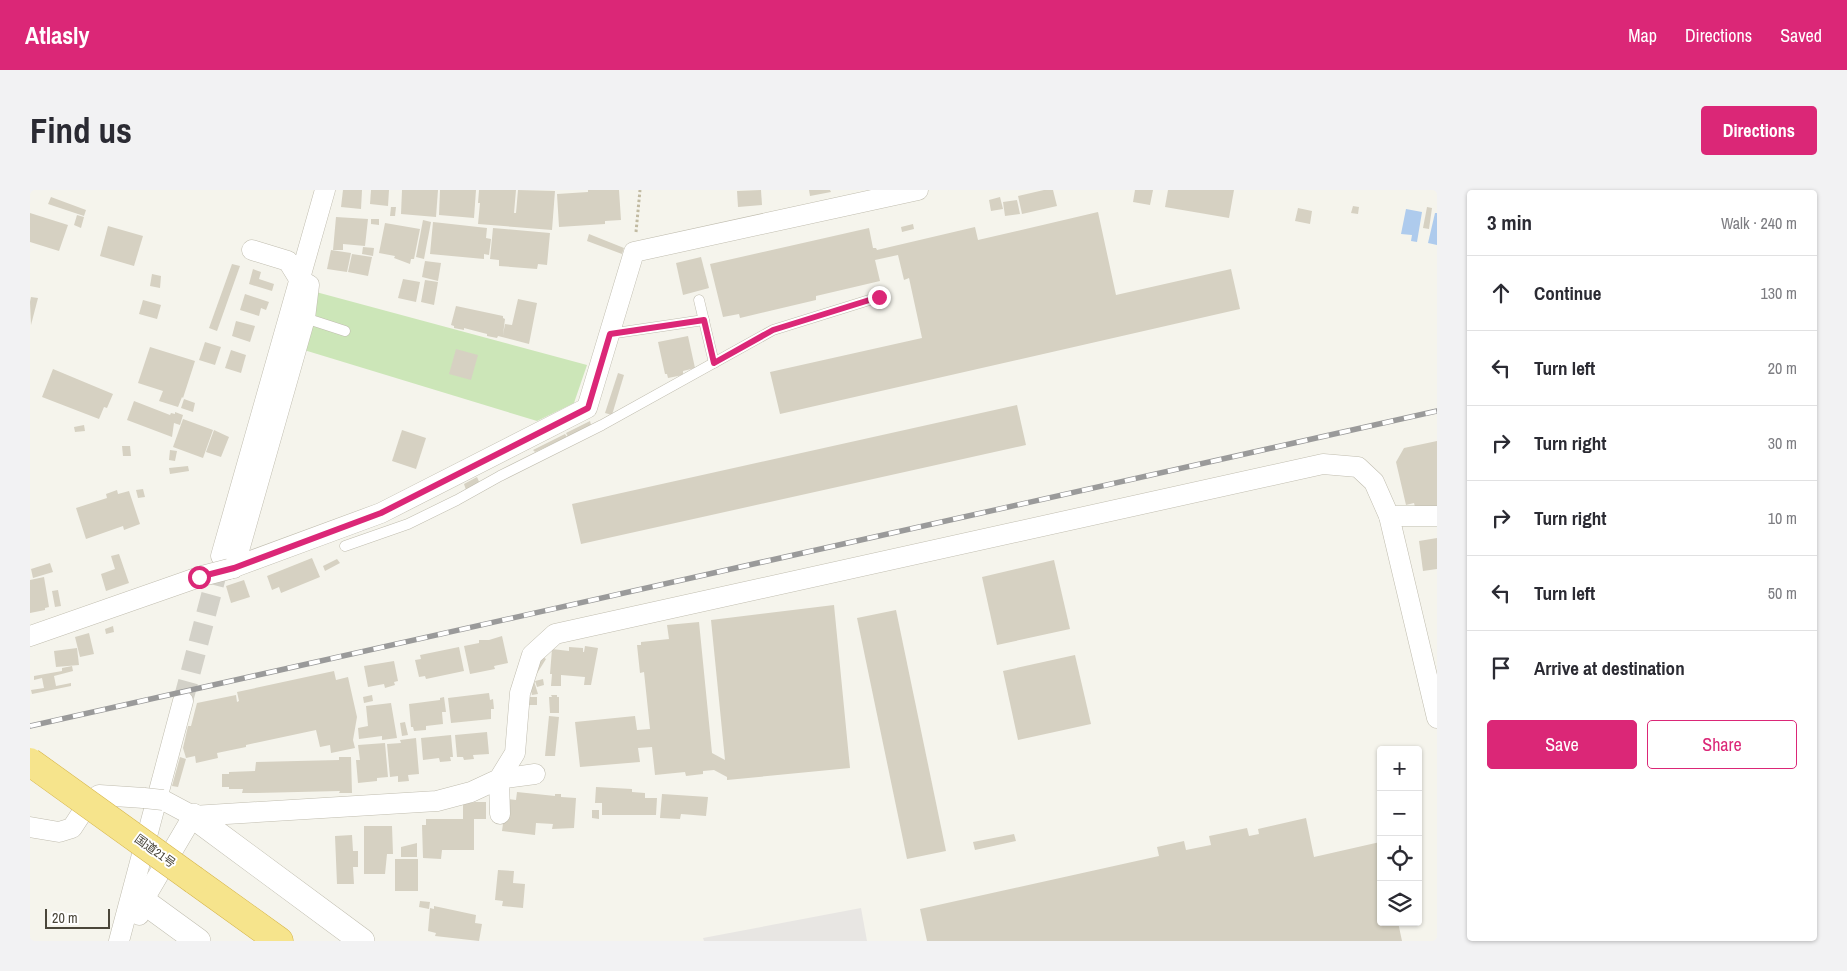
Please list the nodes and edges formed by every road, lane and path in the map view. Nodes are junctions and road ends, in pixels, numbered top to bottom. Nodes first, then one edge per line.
1 (325, 190) edge
2 (640, 190) edge
3 (918, 190) edge
4 (252, 250) dead end
5 (634, 252) junction
6 (299, 279) junction
7 (879, 297) dead end
8 (699, 300) dead end
9 (305, 318) junction
10 (704, 320) junction
11 (345, 331) dead end
12 (610, 334) junction
13 (714, 363) junction
14 (1389, 516) junction
15 (1437, 516) edge
16 (345, 546) dead end
17 (228, 564) junction
18 (30, 636) edge
19 (183, 701) tunnel mouth
20 (1437, 718) edge
21 (30, 762) edge
22 (535, 774) dead end
23 (30, 778) edge
24 (499, 779) junction
25 (500, 814) dead end
26 (193, 816) junction
27 (30, 827) edge
28 (190, 885) junction
29 (142, 901) junction
30 (119, 941) edge
31 (134, 941) edge
32 (198, 941) edge
33 (255, 941) edge
34 (279, 941) edge
35 (362, 941) edge

1 - 6 street
2 - 5 path
3 - 5 street
4 - 6 street
5 - 12 street
6 - 9 street
6 - 17 street
7 - 13 lane
8 - 10 lane
9 - 11 lane
9 - 17 street
10 - 12 lane
10 - 13 lane
12 - 17 street
13 - 16 lane
14 - 15 street
14 - 20 street
14 - 24 street
17 - 18 street, bridge
19 - 30 street
21 - 28 highway, 国道21号, bridge
22 - 24 street
23 - 28 highway, 国道21号
24 - 25 street
24 - 26 street
26 - 27 street
26 - 29 street
26 - 35 street
28 - 33 highway, 国道21号
28 - 34 highway, 国道21号
29 - 31 street
29 - 32 street

